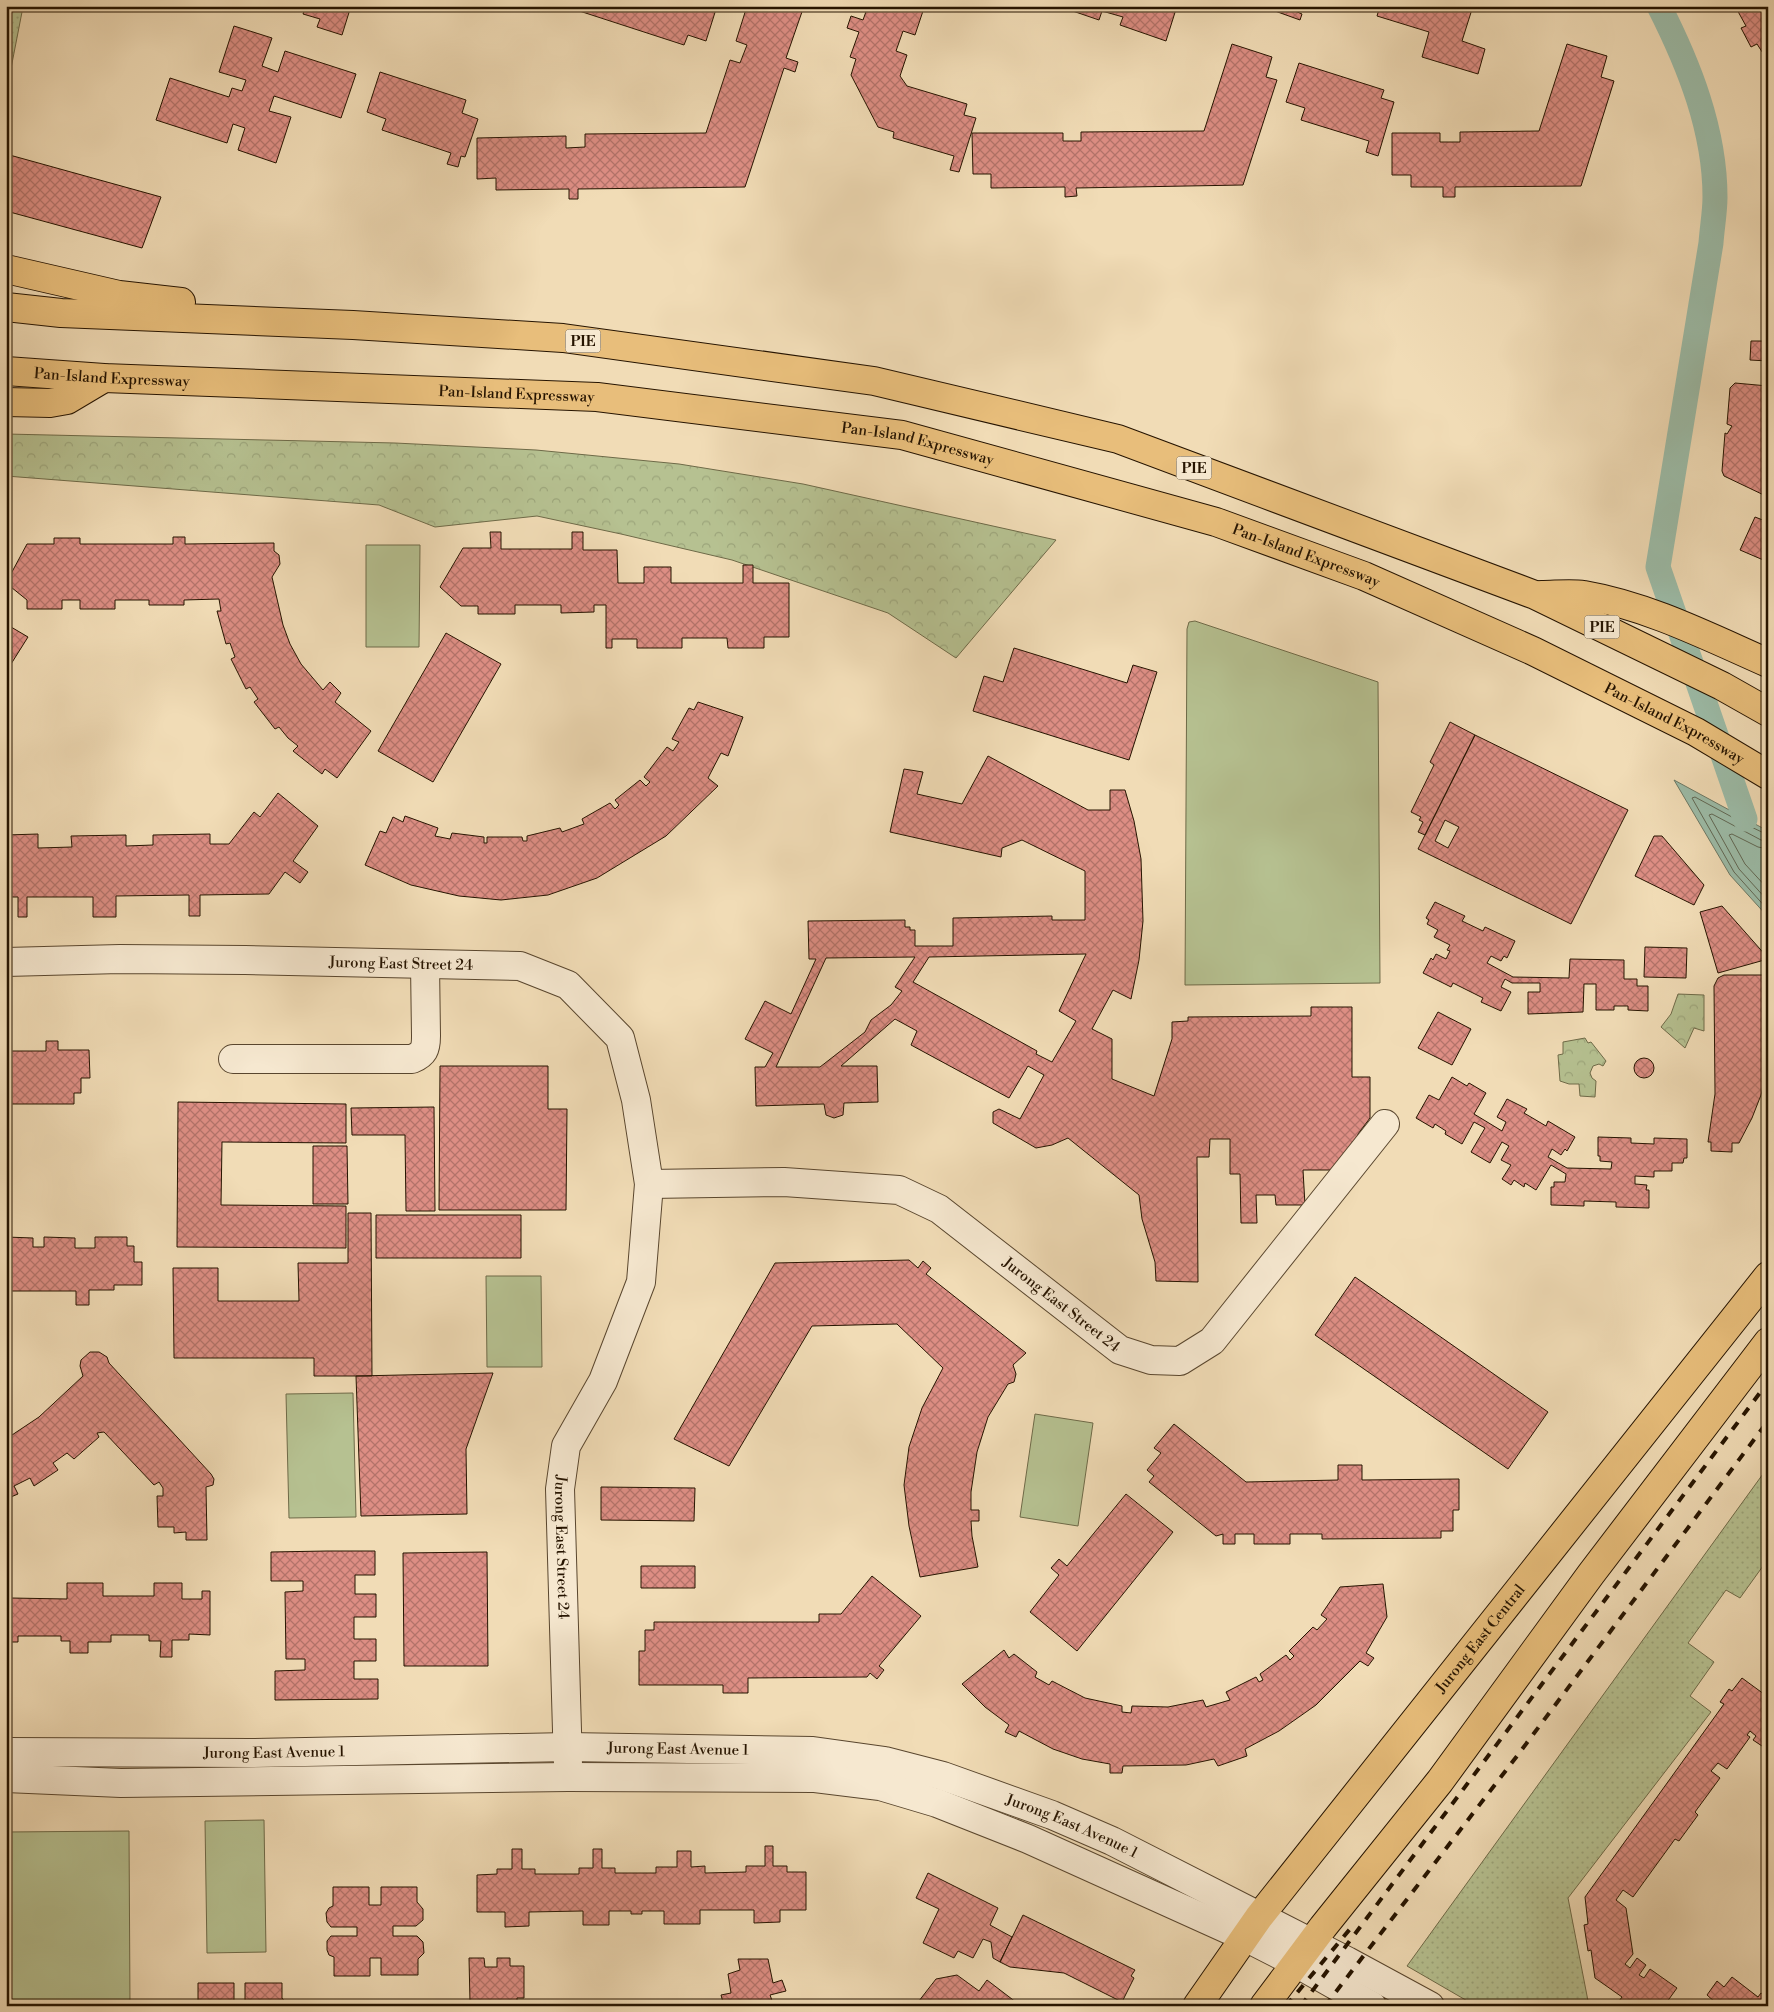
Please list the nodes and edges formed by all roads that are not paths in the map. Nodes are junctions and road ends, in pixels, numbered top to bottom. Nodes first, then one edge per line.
1 (6, 269) edge
2 (6, 307) edge
3 (353, 325) junction
4 (6, 371) edge
5 (104, 378) junction
6 (6, 402) edge
7 (1535, 595) junction
8 (1768, 664) edge
9 (1768, 712) edge
10 (1768, 775) edge
11 (6, 962) edge
12 (425, 964) junction
13 (233, 1059) dead end
14 (1385, 1124) dead end
15 (649, 1184) junction
16 (1768, 1276) edge
17 (1768, 1342) edge
18 (568, 1747) junction
19 (6, 1752) edge
20 (568, 1777) junction
21 (6, 1778) edge
22 (1252, 1927) junction
23 (1304, 1952) junction
24 (1197, 2006) edge
25 (1264, 2006) edge
26 (1372, 2006) edge
27 (1430, 2006) edge

1 - 3 main road
2 - 3 main road, PIE
3 - 7 main road, PIE
4 - 5 main road, Pan-Island Expressway
5 - 6 main road
5 - 10 main road, Pan-Island Expressway
7 - 8 main road
7 - 9 main road, PIE
11 - 12 street, Jurong East Street 24
12 - 13 street
12 - 15 street, Jurong East Street 24
14 - 15 street, Jurong East Street 24
15 - 18 street, Jurong East Street 24
16 - 22 main road, Jurong East Central
17 - 23 main road
18 - 19 street, Jurong East Avenue 1
18 - 20 street, Jurong East Street 24
18 - 22 street, Jurong East Avenue 1
20 - 21 street, Jurong East Avenue 1
20 - 22 street, Jurong East Avenue 1
22 - 23 street, Jurong East Avenue 1
22 - 24 main road, Jurong East Central
23 - 25 main road
23 - 26 street
23 - 27 street

